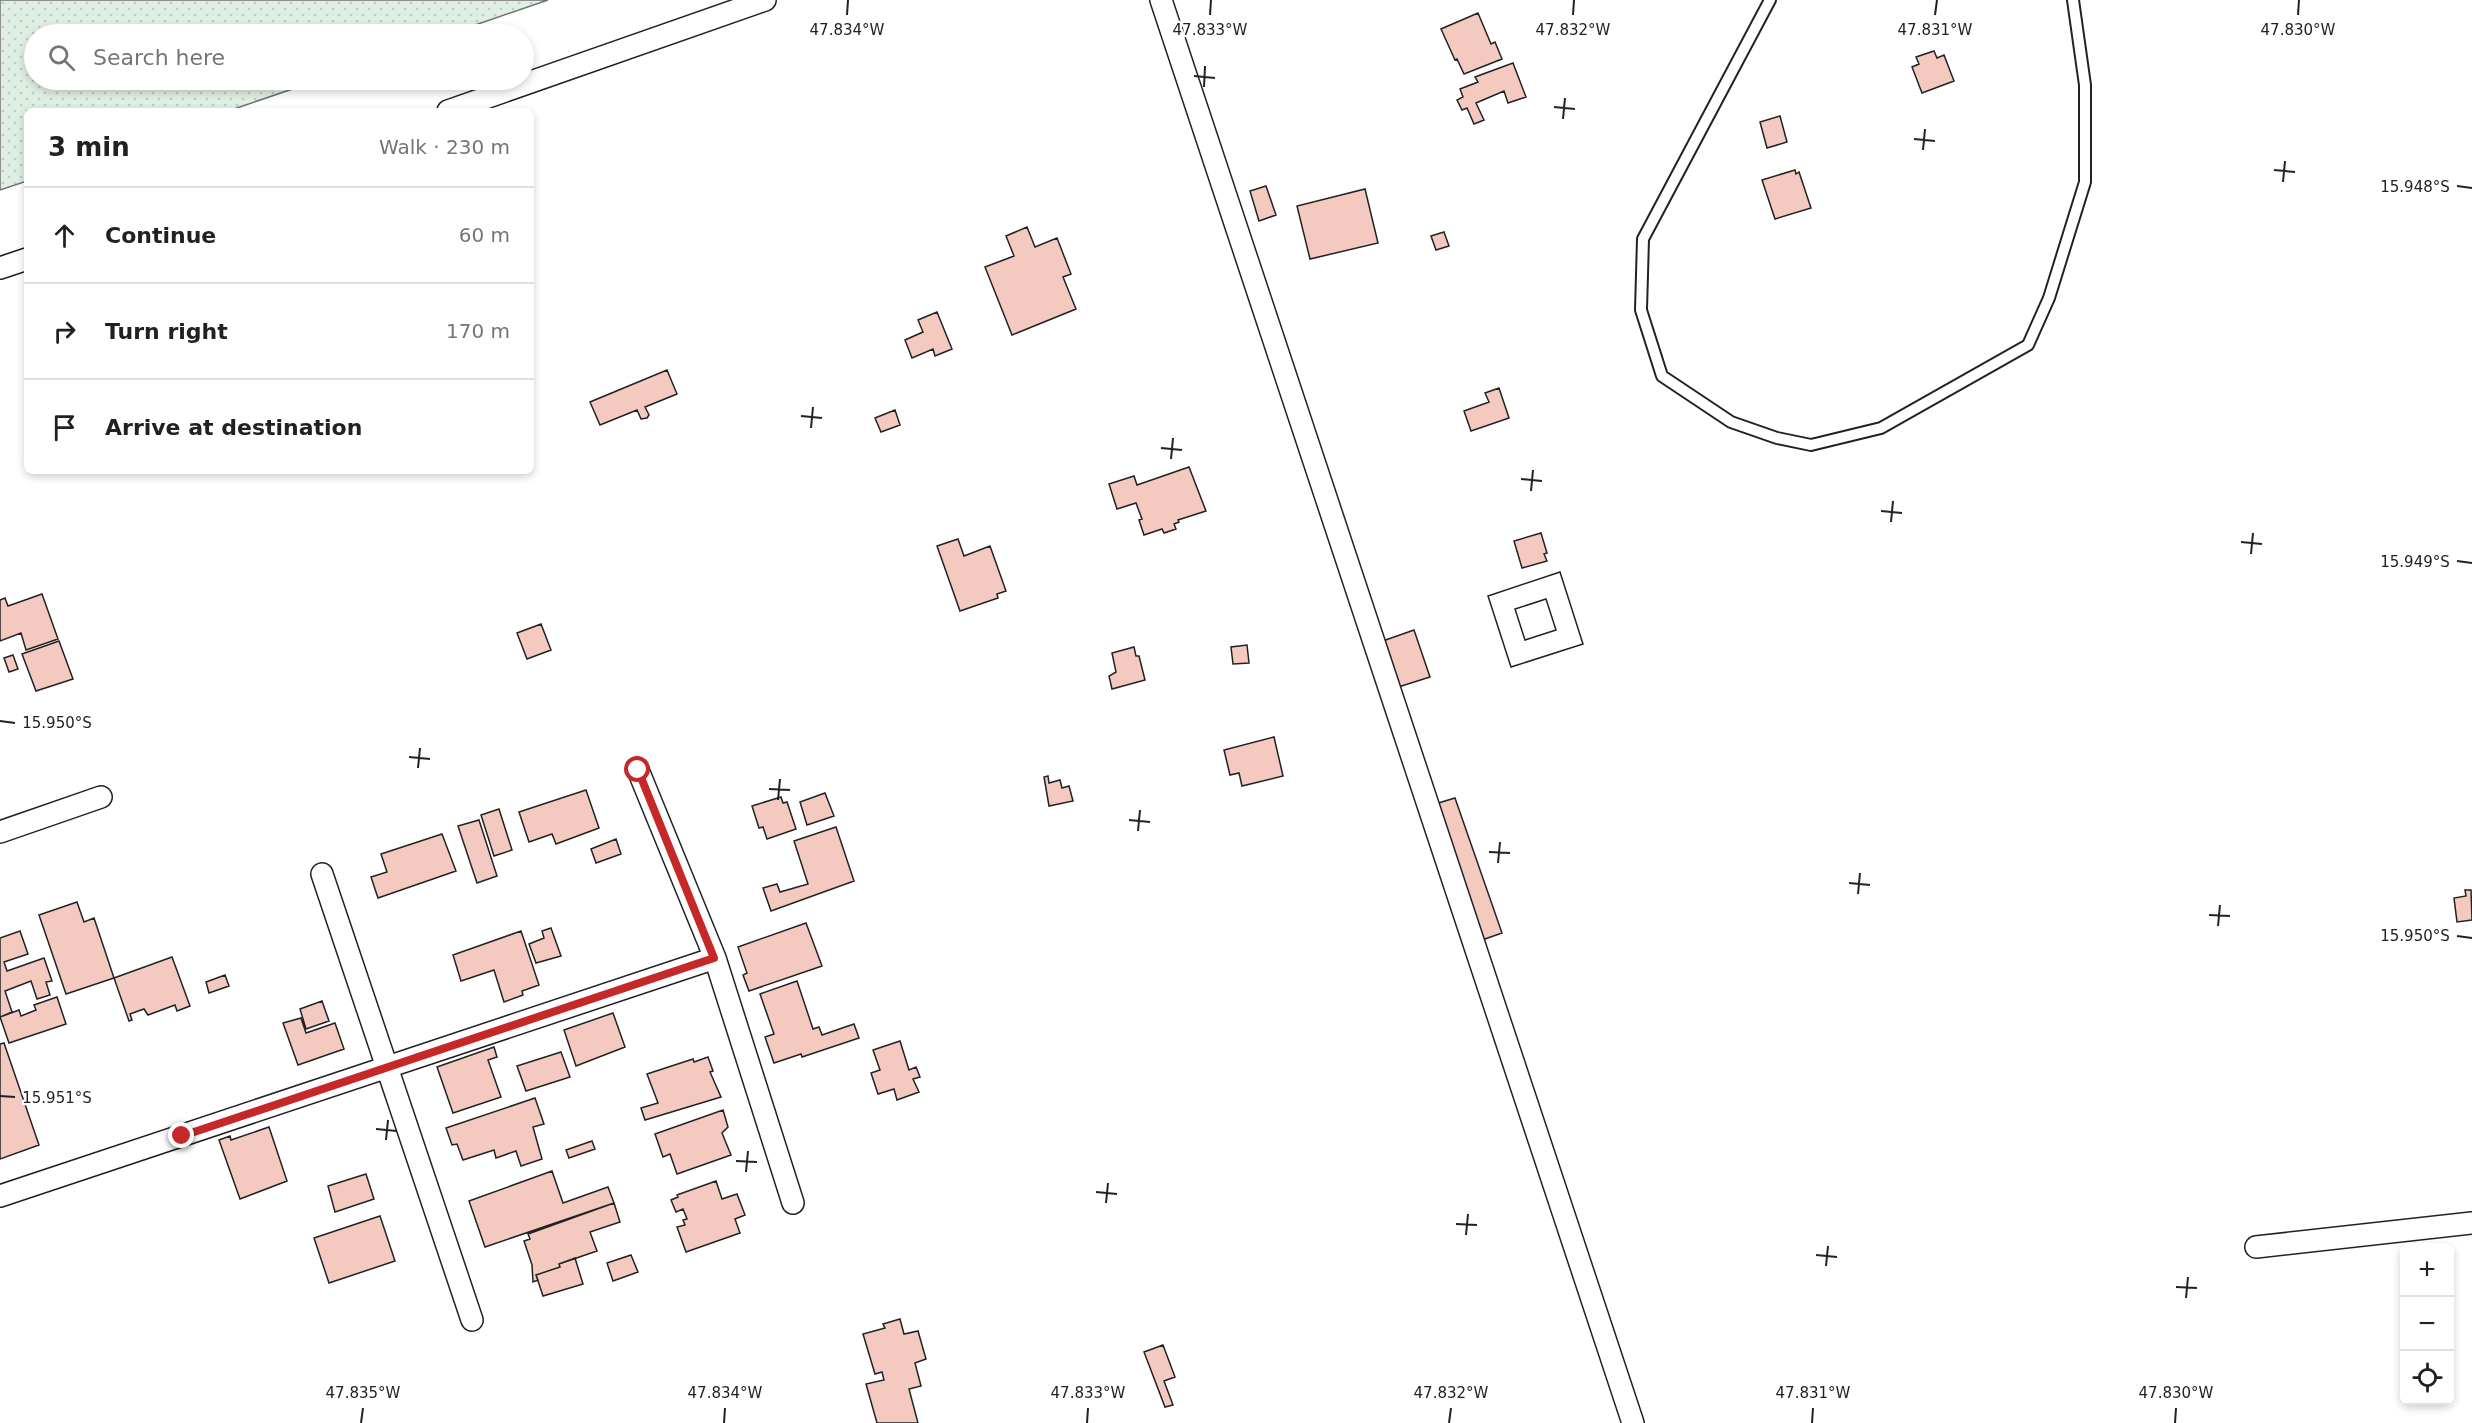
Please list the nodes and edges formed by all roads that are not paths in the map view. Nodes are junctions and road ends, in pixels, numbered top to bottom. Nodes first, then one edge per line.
1 (765, 0) edge
2 (1161, 0) edge
3 (1770, 0) edge
4 (2073, 0) edge
5 (534, 81) edge
6 (508, 90) edge
7 (457, 108) edge
8 (24, 260) edge
9 (0, 268) edge
10 (638, 770) dead end
11 (101, 797) dead end
12 (0, 832) edge
13 (322, 874) dead end
14 (714, 958) junction
15 (386, 1068) junction
16 (0, 1196) edge
17 (793, 1203) dead end
18 (2472, 1223) edge
19 (2256, 1247) dead end
20 (472, 1320) dead end
21 (1633, 1423) edge

1 - 5 street
2 - 21 street
3 - 4 lane
6 - 7 street
8 - 9 street
10 - 14 street
11 - 12 street
13 - 15 street
14 - 15 street
14 - 17 street
15 - 16 street
15 - 20 street
18 - 19 street

